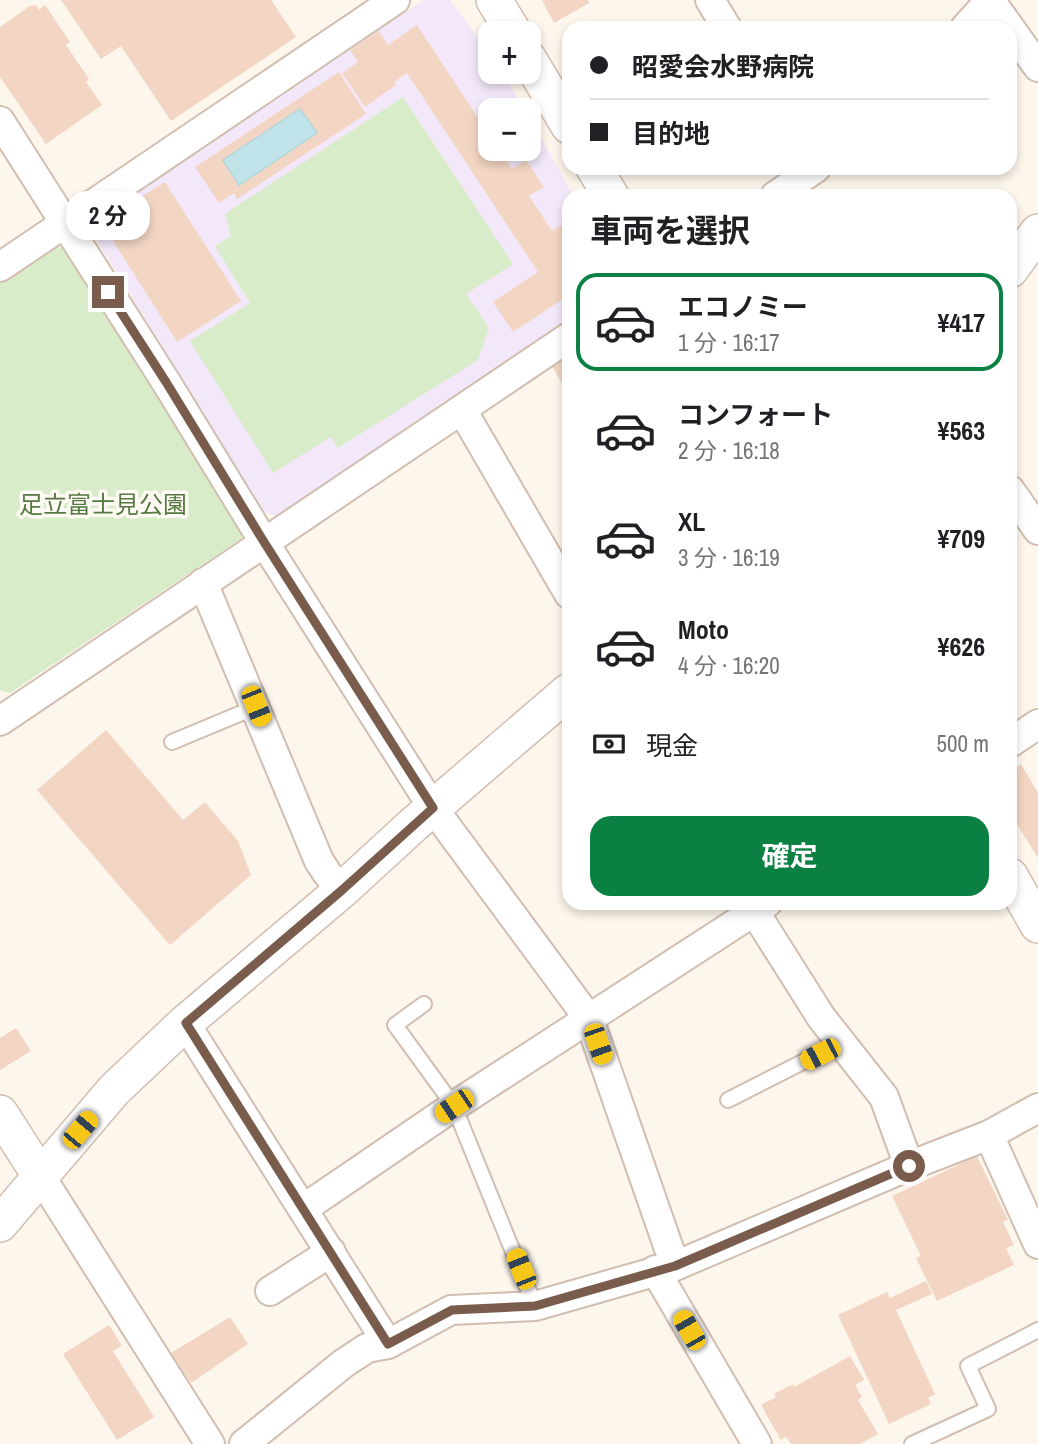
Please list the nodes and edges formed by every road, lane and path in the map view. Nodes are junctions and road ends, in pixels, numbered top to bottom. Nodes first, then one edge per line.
1 (395, 0) edge
2 (494, 0) edge
3 (710, 0) edge
4 (507, 21) edge
5 (723, 21) edge
6 (971, 21) edge
7 (1005, 21) edge
8 (1017, 38) edge
9 (1038, 67) edge
10 (541, 79) edge
11 (562, 114) edge
12 (0, 121) edge
13 (805, 175) edge
14 (785, 189) edge
15 (65, 224) junction
16 (1037, 237) edge
17 (1017, 261) edge
18 (0, 267) edge
19 (562, 342) edge
20 (462, 411) junction
21 (1017, 499) edge
22 (1038, 530) edge
23 (264, 542) junction
24 (562, 582) edge
25 (204, 583) junction
26 (562, 697) edge
27 (256, 706) junction
28 (1, 718) edge
29 (1038, 724) edge
30 (1017, 738) edge
31 (172, 742) dead end
32 (433, 808) junction
33 (1017, 888) edge
34 (341, 891) junction
35 (750, 910) edge
36 (758, 910) edge
37 (1038, 925) edge
38 (424, 1004) dead end
39 (589, 1019) junction
40 (186, 1023) junction
41 (842, 1042) junction
42 (728, 1100) dead end
43 (454, 1106) junction
44 (1038, 1108) edge
45 (0, 1113) edge
46 (989, 1135) junction
47 (909, 1166) junction
48 (41, 1177) junction
49 (303, 1209) junction
50 (0, 1224) edge
51 (1038, 1244) edge
52 (331, 1252) junction
53 (665, 1268) junction
54 (270, 1291) dead end
55 (535, 1306) junction
56 (1038, 1330) edge
57 (388, 1344) junction
58 (210, 1444) edge
59 (244, 1444) edge
60 (757, 1444) edge
61 (912, 1444) edge

1 - 15 street
2 - 4 street
3 - 5 street
6 - 7 street
8 - 9 street
10 - 11 street
12 - 15 street
13 - 14 street
15 - 18 street
15 - 23 street
16 - 17 street
19 - 20 street
20 - 23 street
20 - 24 street
21 - 22 street
23 - 25 street
23 - 32 street
25 - 27 street
25 - 28 street
26 - 32 street
27 - 31 lane
27 - 34 street
29 - 30 street
32 - 34 street
32 - 39 street
33 - 37 street
34 - 40 street
35 - 39 street
36 - 41 street
38 - 43 lane
39 - 43 street
39 - 53 street
40 - 48 street
40 - 49 street
41 - 42 lane
41 - 47 street
43 - 49 street
43 - 55 lane
44 - 46 street
45 - 48 street
46 - 47 street
46 - 51 street
47 - 53 street
48 - 50 street
48 - 58 street
49 - 52 street
52 - 54 street
52 - 57 street
53 - 55 street
53 - 60 street
55 - 57 street
56 - 61 lane
57 - 59 street

